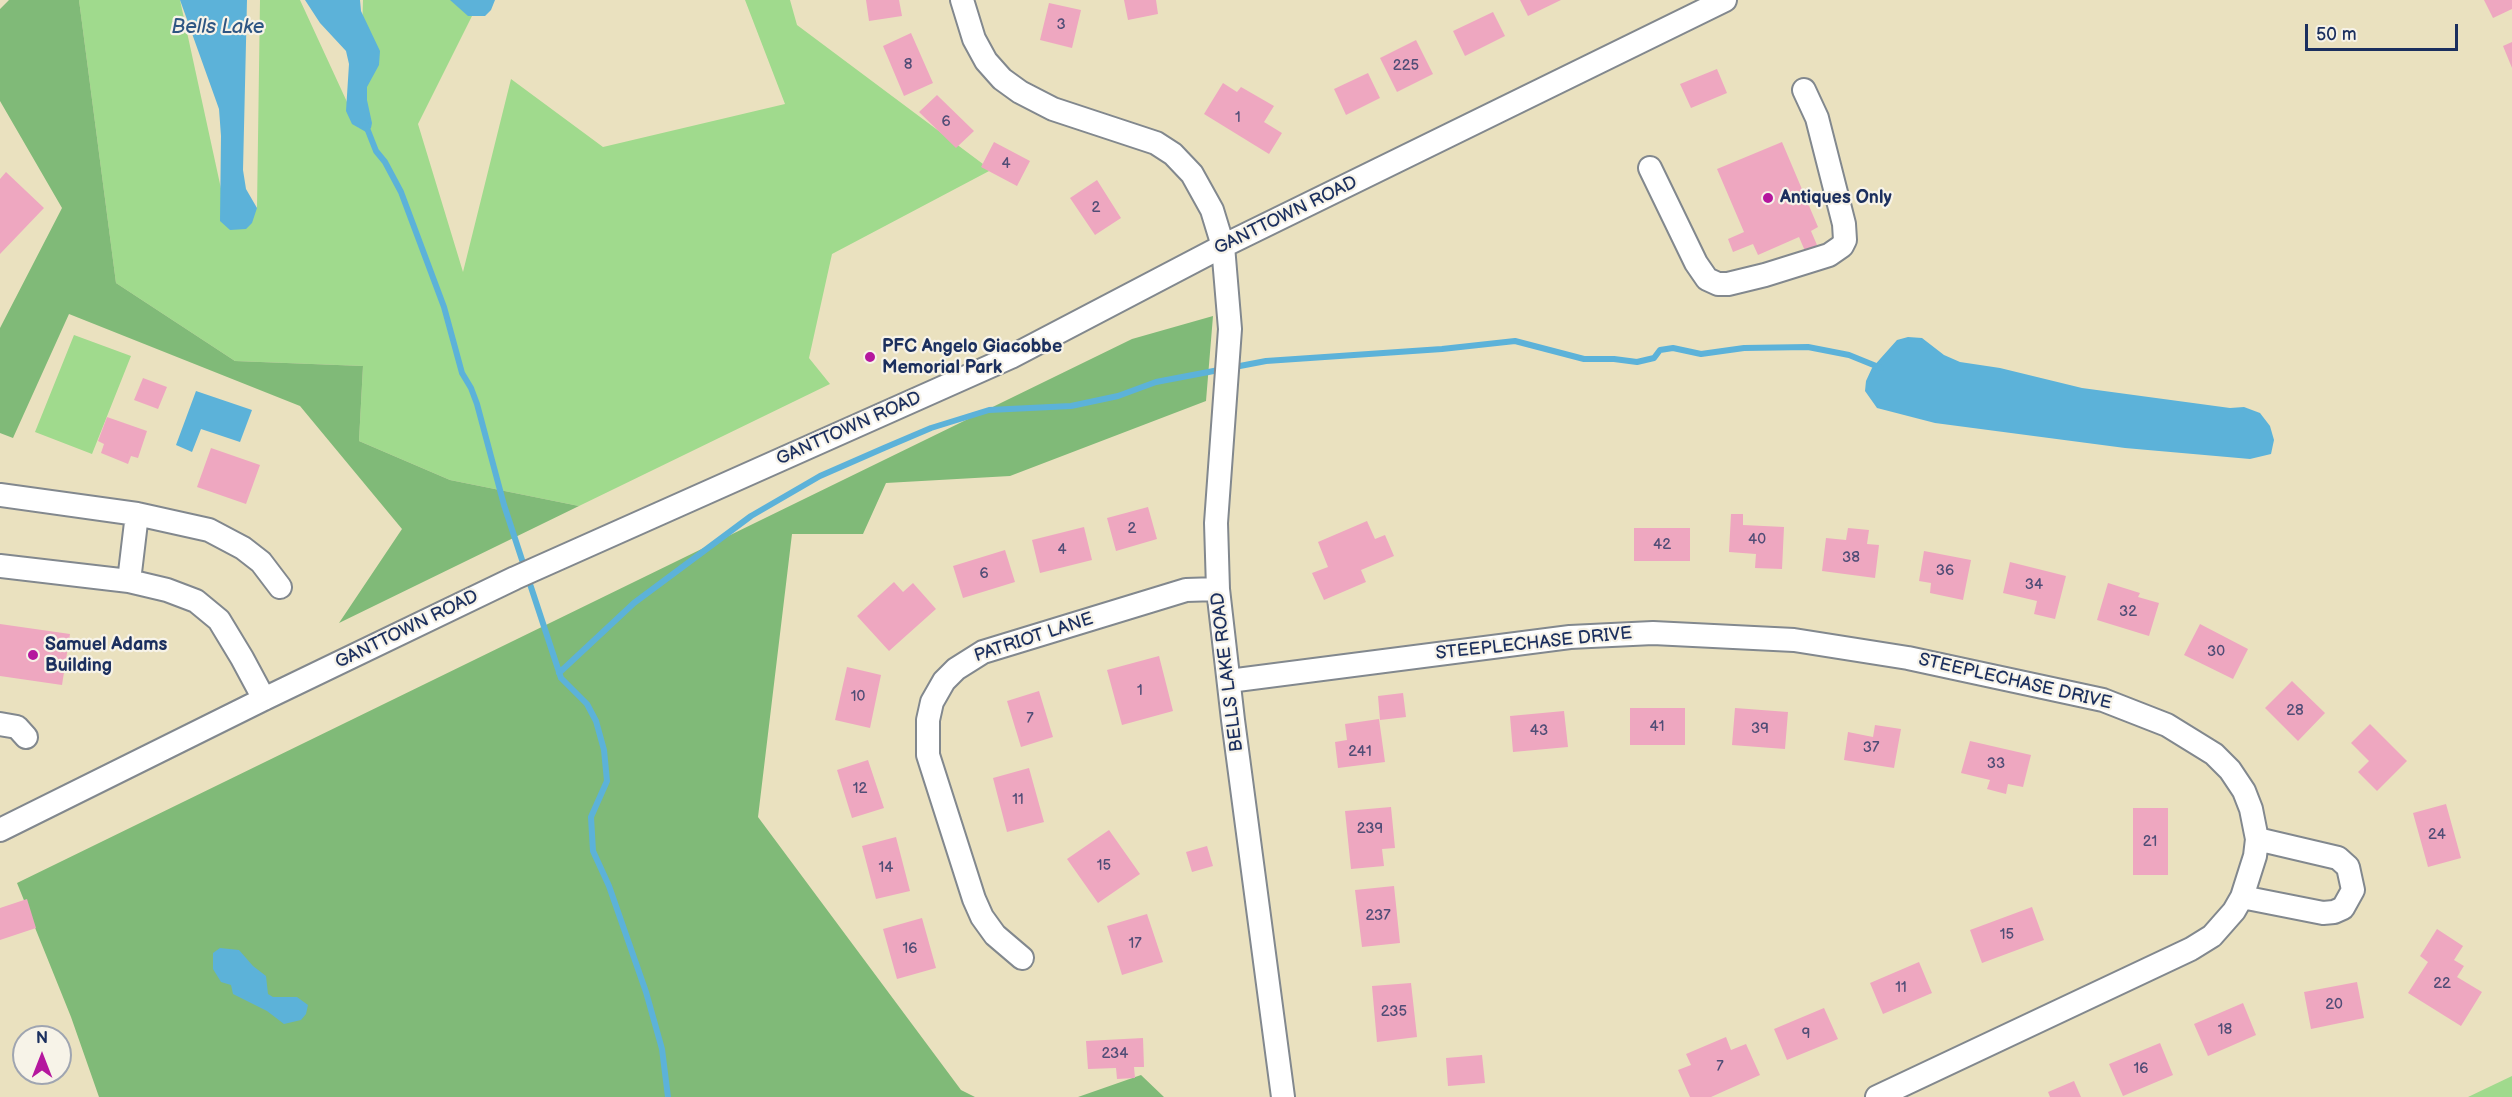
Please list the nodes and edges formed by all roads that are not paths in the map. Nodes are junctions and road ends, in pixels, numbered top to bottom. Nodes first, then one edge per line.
1 (962, 0) edge
2 (1725, 0) edge
3 (1804, 90) dead end
4 (1650, 168) dead end
5 (1223, 246) junction
6 (0, 495) edge
7 (137, 514) junction
8 (0, 566) edge
9 (129, 581) junction
10 (280, 586) dead end
11 (1218, 589) junction
12 (1229, 681) junction
13 (264, 699) junction
14 (0, 724) edge
15 (26, 737) dead end
16 (0, 830) edge
17 (2257, 839) junction
18 (2242, 897) junction
19 (1022, 958) dead end
20 (1283, 1097) edge
21 (1877, 1097) edge

1 - 5 street, BELLS LAKE ROAD
2 - 5 street, GANTTOWN ROAD
3 - 4 street
5 - 11 street, BELLS LAKE ROAD
5 - 13 street, GANTTOWN ROAD
6 - 7 street
7 - 9 street
7 - 10 street
8 - 9 street
9 - 13 street
11 - 12 street, BELLS LAKE ROAD
11 - 19 street, PATRIOT LANE
12 - 17 street, STEEPLECHASE DRIVE
12 - 20 street, BELLS LAKE ROAD
13 - 16 street, GANTTOWN ROAD
14 - 15 street
17 - 18 street, STEEPLECHASE DRIVE
17 - 18 street
18 - 21 street, STEEPLECHASE DRIVE

